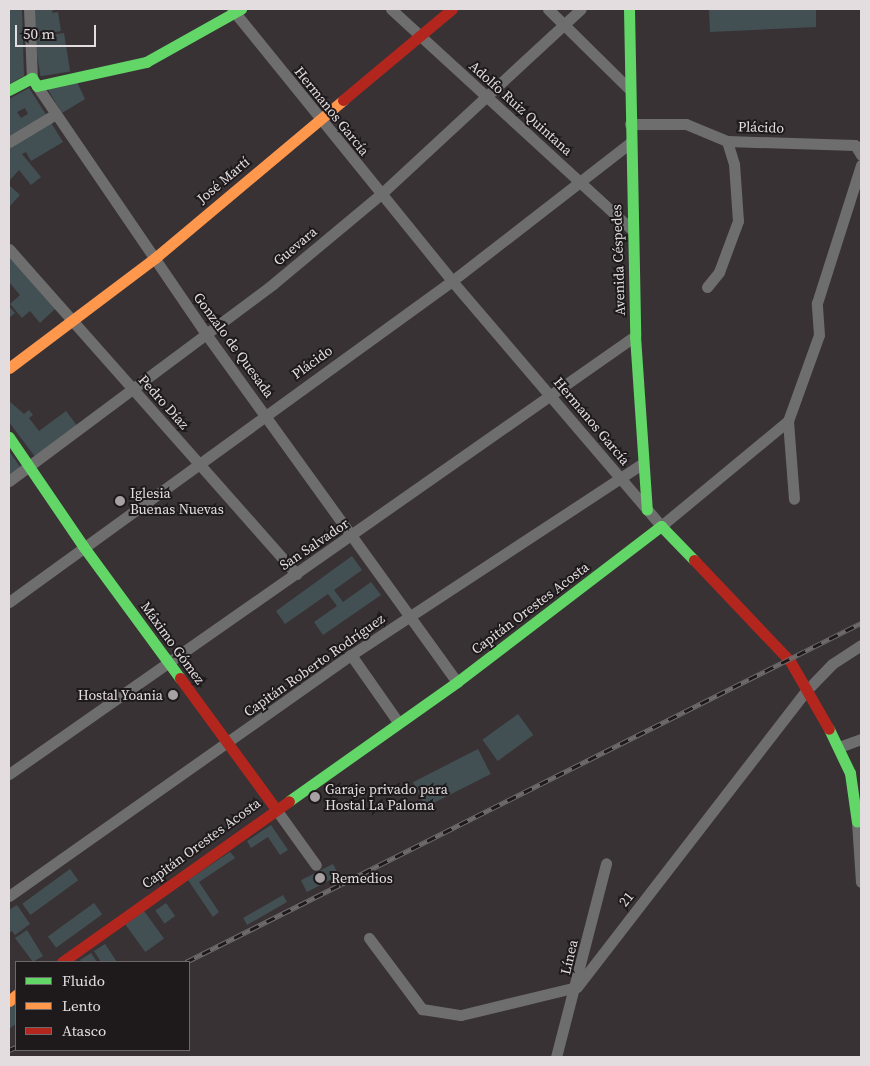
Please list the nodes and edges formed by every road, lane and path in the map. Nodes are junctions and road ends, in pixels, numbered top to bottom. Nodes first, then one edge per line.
1 (30, 9) edge
2 (391, 9) edge
3 (452, 9) edge
4 (548, 9) edge
5 (581, 9) edge
6 (630, 9) edge
7 (236, 10) edge
8 (564, 25) junction
9 (421, 36) junction
10 (34, 82) junction
11 (628, 88) junction
12 (9, 90) edge
13 (487, 98) junction
14 (54, 115) junction
15 (319, 119) junction
16 (630, 124) junction
17 (727, 141) junction
18 (9, 142) edge
19 (630, 143) junction
20 (861, 154) edge
21 (861, 165) edge
22 (580, 182) junction
23 (381, 194) junction
24 (631, 229) junction
25 (9, 249) edge
26 (155, 258) junction
27 (452, 281) junction
28 (708, 287) dead end
29 (73, 319) junction
30 (206, 334) junction
31 (635, 336) junction
32 (9, 368) edge
33 (133, 390) junction
34 (552, 396) junction
35 (265, 414) junction
36 (788, 421) junction
37 (9, 437) edge
38 (198, 462) junction
39 (642, 464) junction
40 (29, 468) junction
41 (620, 479) junction
42 (9, 481) edge
43 (794, 499) dead end
44 (647, 510) junction
45 (661, 526) junction
46 (352, 536) junction
47 (83, 546) junction
48 (297, 574) junction
49 (9, 602) edge
50 (410, 616) junction
51 (861, 645) edge
52 (352, 655) junction
53 (168, 661) junction
54 (457, 682) junction
55 (806, 691) junction
56 (398, 722) junction
57 (861, 739) edge
58 (228, 744) junction
59 (839, 747) junction
60 (9, 774) edge
61 (275, 808) junction
62 (859, 823) edge
63 (606, 863) dead end
64 (316, 865) dead end
65 (861, 882) edge
66 (9, 896) edge
67 (369, 938) dead end
68 (63, 961) edge
69 (577, 987) junction
70 (556, 1057) edge

1 - 10 street, Gonzalo de Quesada
2 - 9 street, Adolfo Ruiz Quintana
3 - 9 street, José Martí
4 - 8 street
5 - 8 street, Guevara
6 - 11 street, Avenida Céspedes
7 - 10 street
7 - 15 street, Hermanos García
8 - 11 street
8 - 13 street, Guevara
9 - 13 street, Adolfo Ruiz Quintana
9 - 15 street, José Martí
10 - 12 street
10 - 14 street, Gonzalo de Quesada
11 - 16 street, Avenida Céspedes
13 - 22 street, Adolfo Ruiz Quintana
13 - 23 street, Guevara
14 - 18 street
14 - 26 street, Gonzalo de Quesada
15 - 23 street, Hermanos García
15 - 26 street, José Martí
16 - 17 street, Plácido
16 - 19 street, Avenida Céspedes
17 - 20 street, Plácido
17 - 28 street
19 - 22 street, Plácido
19 - 24 street, Avenida Céspedes
21 - 36 street
22 - 24 street, Adolfo Ruiz Quintana
22 - 27 street, Plácido
23 - 27 street, Hermanos García
23 - 30 street, Guevara
24 - 31 street, Avenida Céspedes
25 - 29 street, Pedro Díaz
26 - 29 street, José Martí
26 - 30 street, Gonzalo de Quesada
27 - 34 street, Hermanos García
27 - 35 street, Plácido
29 - 32 street, José Martí
29 - 33 street, Pedro Díaz
30 - 33 street, Guevara
30 - 35 street, Gonzalo de Quesada
31 - 34 street, San Salvador
31 - 39 street, Avenida Céspedes
33 - 38 street, Pedro Díaz
33 - 40 street, Guevara
34 - 41 street, Hermanos García
34 - 46 street, San Salvador
35 - 38 street, Plácido
35 - 46 street, Gonzalo de Quesada
36 - 43 street
36 - 45 street, Capitán Orestes Acosta
37 - 40 street, Máximo Gómez
38 - 47 street, Plácido
38 - 48 street, Pedro Díaz
39 - 41 street, Capitán Roberto Rodríguez
39 - 44 street, Avenida Céspedes
40 - 42 street, Guevara
40 - 47 street, Máximo Gómez
41 - 44 street, Hermanos García
41 - 50 street, Capitán Roberto Rodríguez
44 - 45 street, Hermanos García
45 - 54 street, Capitán Orestes Acosta
45 - 55 street, Hermanos García
46 - 48 street, San Salvador
46 - 50 street, Gonzalo de Quesada
47 - 49 street, Plácido
47 - 53 street, Máximo Gómez
48 - 53 street, San Salvador
50 - 52 street, Capitán Roberto Rodríguez
50 - 54 street, Gonzalo de Quesada
51 - 55 street, 21
52 - 56 street
52 - 58 street, Capitán Roberto Rodríguez
53 - 58 street, Máximo Gómez
53 - 60 street, San Salvador
54 - 56 street, Capitán Orestes Acosta
55 - 59 street, Hermanos García
55 - 69 street, 21
56 - 61 street, Capitán Orestes Acosta
57 - 59 street
58 - 61 street, Máximo Gómez
58 - 66 street, Capitán Roberto Rodríguez
59 - 62 street, Hermanos García
61 - 64 street, Máximo Gómez
61 - 68 street, Capitán Orestes Acosta
62 - 65 street, Hermanos García
63 - 69 street, Línea
67 - 69 street
69 - 70 street, Línea

